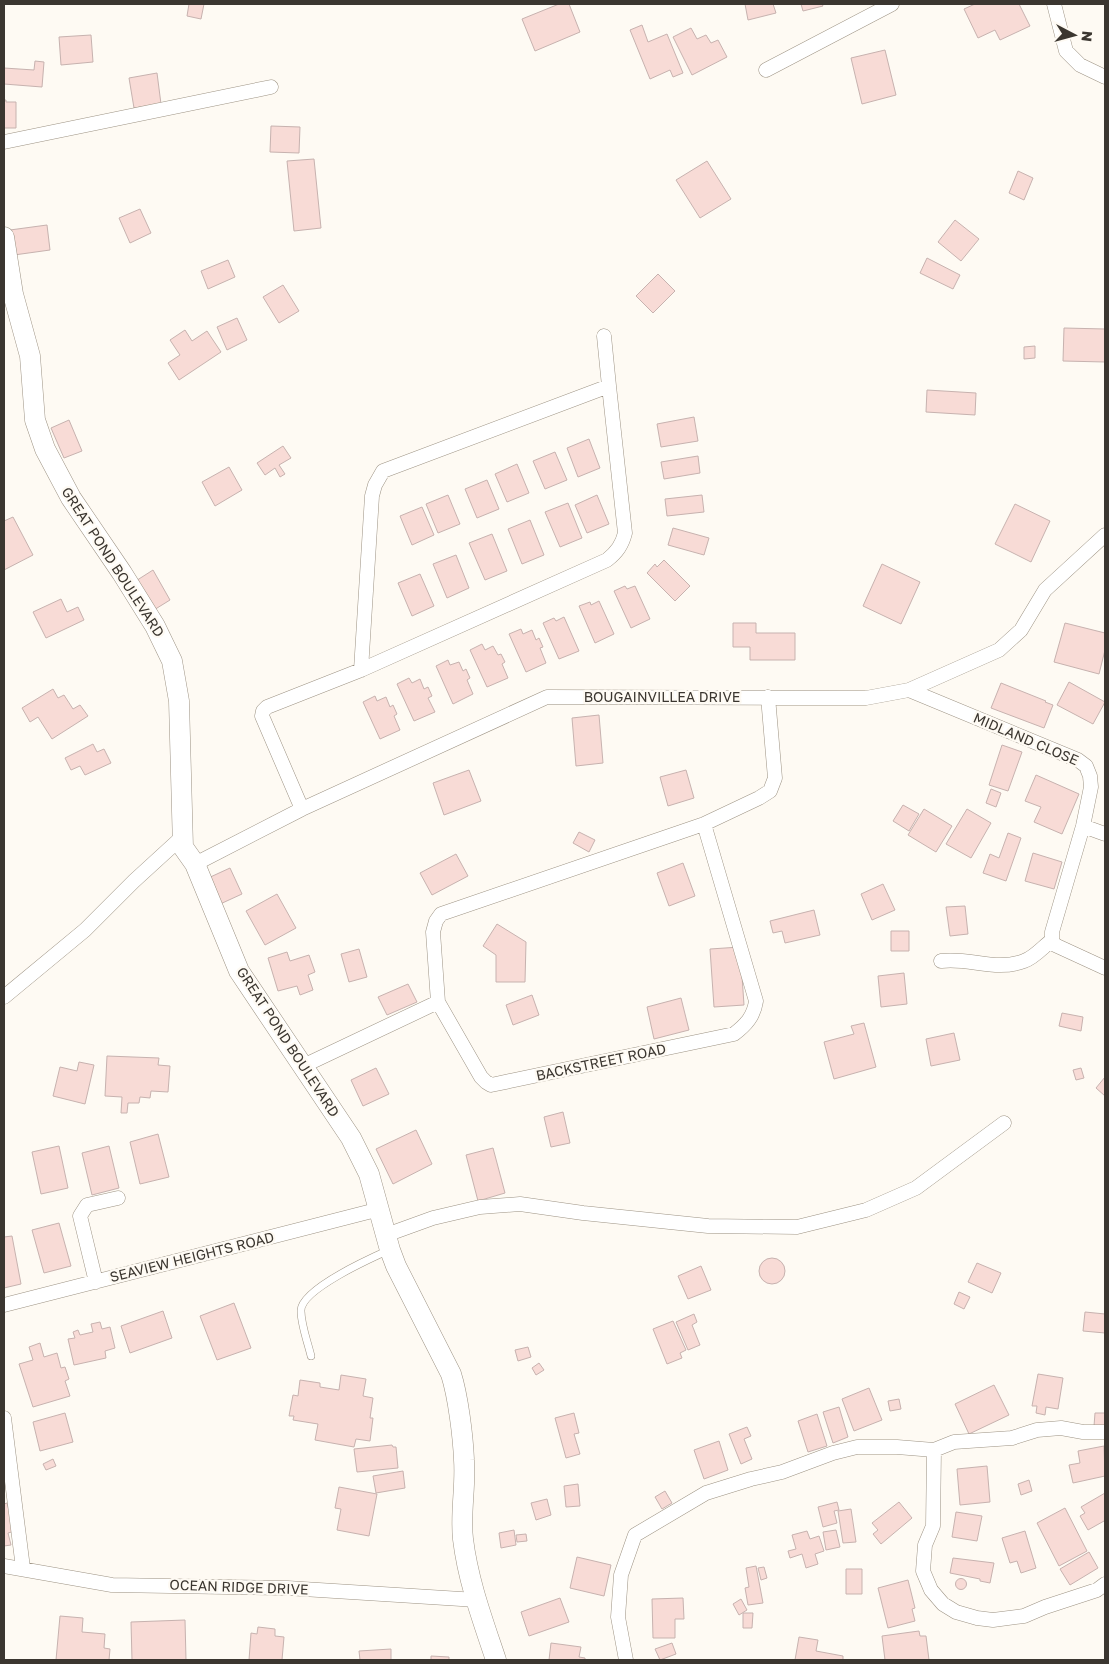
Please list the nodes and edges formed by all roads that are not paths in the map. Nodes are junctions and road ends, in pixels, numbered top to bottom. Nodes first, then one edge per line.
1 (892, 4) edge
2 (1054, 4) edge
3 (766, 70) dead end
4 (1105, 77) edge
5 (271, 86) dead end
6 (4, 142) edge
7 (4, 237) edge
8 (604, 336) dead end
9 (609, 386) junction
10 (1105, 534) edge
11 (361, 670) junction
12 (909, 690) junction
13 (768, 698) junction
14 (302, 809) junction
15 (704, 824) junction
16 (1083, 826) junction
17 (1105, 834) edge
18 (182, 838) junction
19 (195, 864) junction
20 (1052, 940) junction
21 (941, 961) dead end
22 (1105, 968) edge
23 (4, 997) edge
24 (438, 1002) junction
25 (303, 1066) junction
26 (1004, 1123) dead end
27 (118, 1198) dead end
28 (380, 1209) junction
29 (388, 1242) junction
30 (96, 1282) junction
31 (4, 1306) edge
32 (311, 1356) dead end
33 (4, 1418) edge
34 (1105, 1432) edge
35 (934, 1450) junction
36 (4, 1566) edge
37 (23, 1568) junction
38 (1105, 1584) edge
39 (476, 1600) junction
40 (496, 1660) edge
41 (626, 1660) edge

1 - 3 street
2 - 4 street
5 - 6 street
7 - 18 street, GREAT POND BOULEVARD
8 - 9 street
9 - 11 street
9 - 11 street
10 - 12 street, BOUGAINVILLEA DRIVE
11 - 14 street
12 - 13 street, BOUGAINVILLEA DRIVE
12 - 16 street, MIDLAND CLOSE
13 - 14 street, BOUGAINVILLEA DRIVE
13 - 15 street
14 - 19 street, BOUGAINVILLEA DRIVE
15 - 24 street
15 - 24 street, BACKSTREET ROAD
16 - 17 street
16 - 20 street, MIDLAND CLOSE
18 - 19 street, GREAT POND BOULEVARD
18 - 23 street
19 - 25 street, GREAT POND BOULEVARD
20 - 21 street
20 - 22 street
24 - 25 street
25 - 28 street, GREAT POND BOULEVARD
26 - 29 street
27 - 30 street
28 - 29 street, GREAT POND BOULEVARD
28 - 30 street, SEAVIEW HEIGHTS ROAD
29 - 32 lane
29 - 39 street, GREAT POND BOULEVARD
30 - 31 street, SEAVIEW HEIGHTS ROAD
33 - 37 street
34 - 35 street
35 - 38 street
35 - 41 street
36 - 37 street, OCEAN RIDGE DRIVE
37 - 39 street, OCEAN RIDGE DRIVE
39 - 40 street, GREAT POND BOULEVARD

